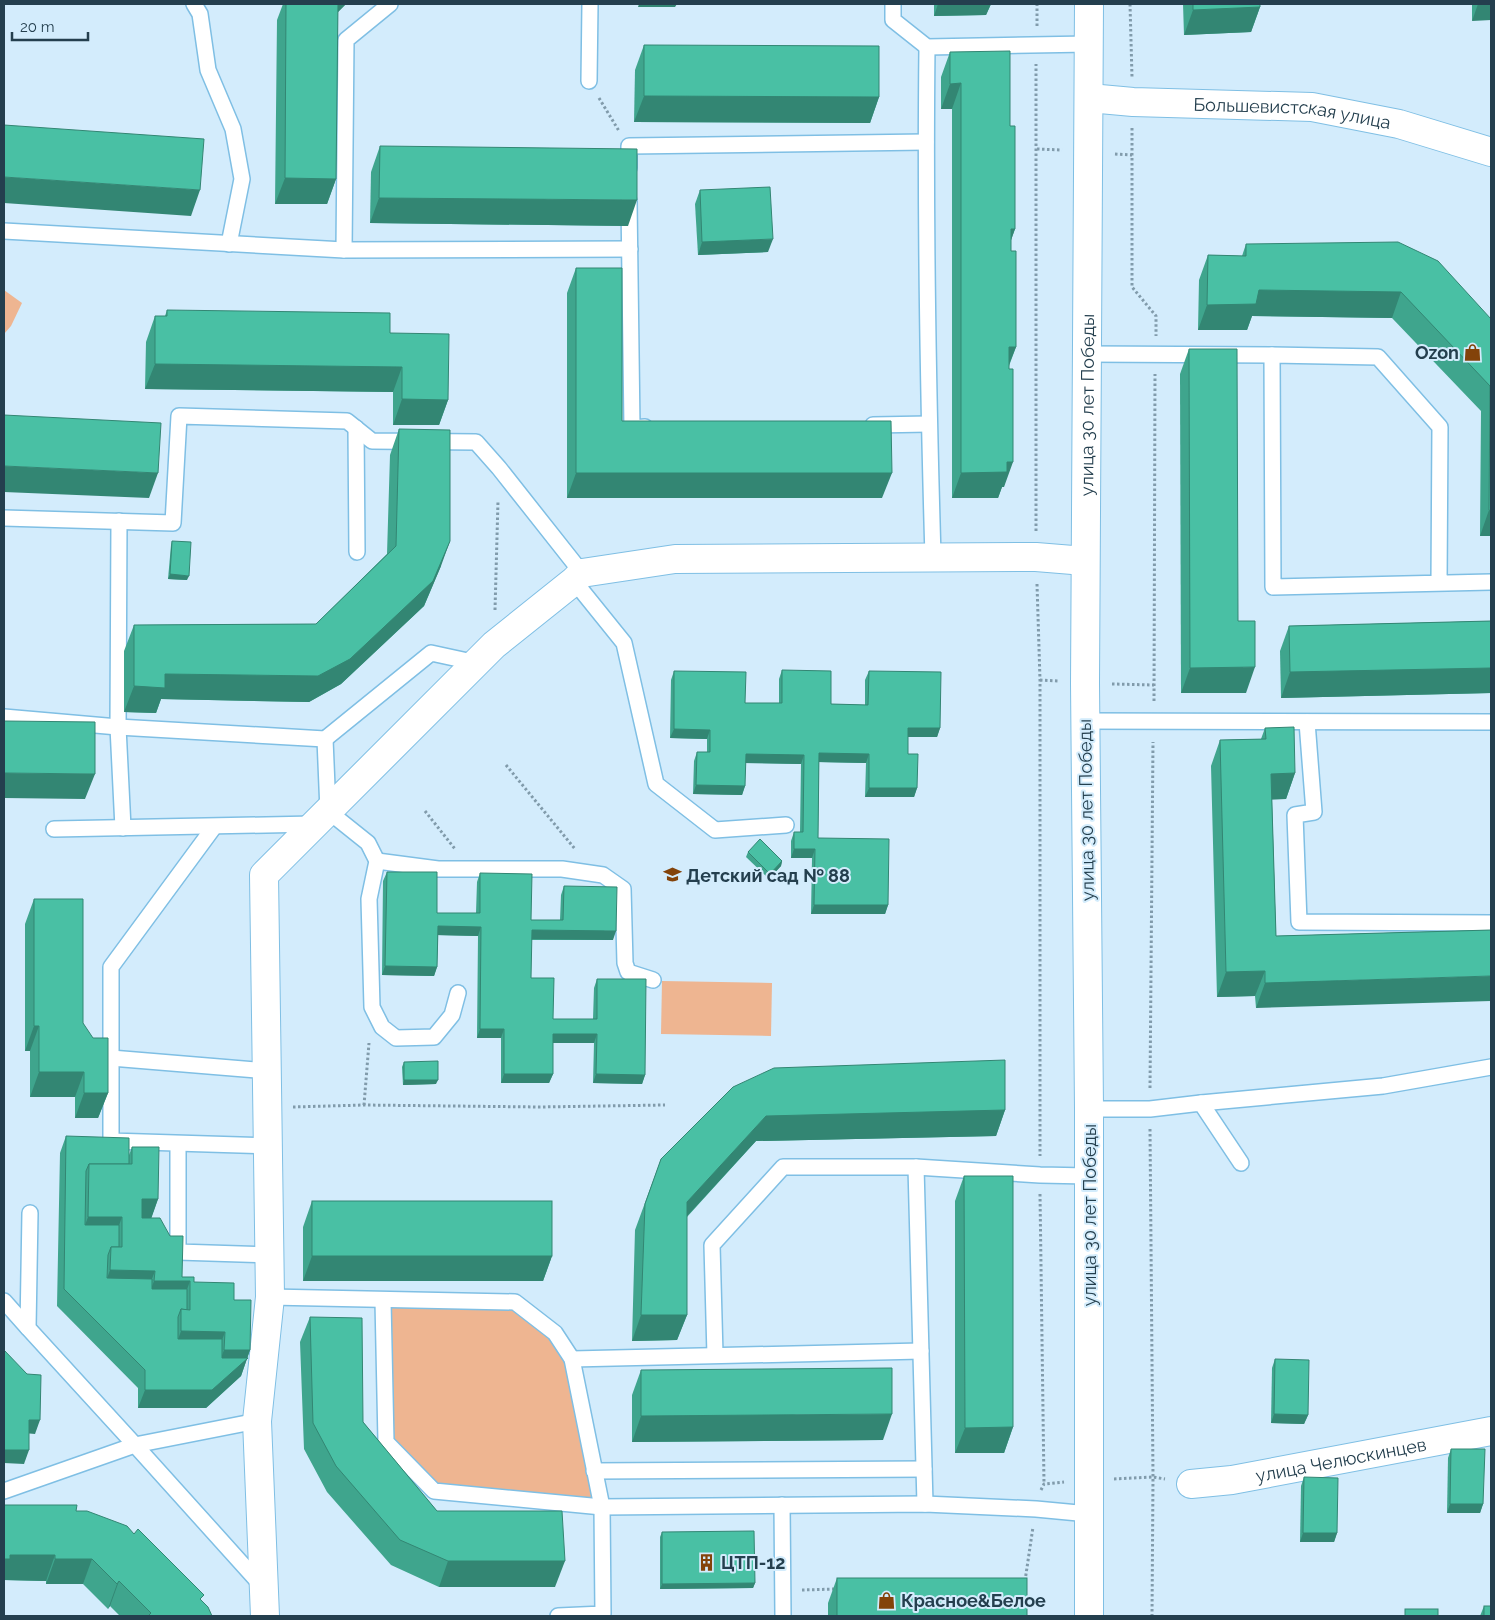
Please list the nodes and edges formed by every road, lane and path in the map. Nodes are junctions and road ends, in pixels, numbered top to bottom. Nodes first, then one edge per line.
1 (194, 4) edge
2 (390, 4) edge
3 (590, 4) edge
4 (893, 4) edge
5 (1037, 4) edge
6 (1089, 4) edge
7 (1130, 4) edge
8 (1089, 44) junction
9 (1036, 45) junction
10 (927, 47) junction
11 (589, 81) joint
12 (1089, 98) junction
13 (1132, 102) junction
14 (926, 142) junction
15 (629, 146) junction
16 (1491, 152) edge
17 (4, 231) edge
18 (229, 244) junction
19 (630, 249) junction
20 (344, 250) junction
21 (1156, 316) dead end
22 (1086, 354) junction
23 (1272, 355) junction
24 (929, 424) junction
25 (860, 425) edge
26 (662, 427) edge
27 (356, 428) junction
28 (499, 468) junction
29 (4, 518) edge
30 (119, 521) junction
31 (357, 552) dead end
32 (933, 557) junction
33 (1036, 557) junction
34 (1085, 561) junction
35 (578, 577) junction
36 (1491, 582) edge
37 (1439, 583) junction
38 (486, 654) junction
39 (4, 717) edge
40 (1086, 721) junction
41 (1307, 722) junction
42 (1491, 722) edge
43 (118, 727) junction
44 (325, 739) junction
45 (506, 765) dead end
46 (425, 811) dead end
47 (321, 818) junction
48 (786, 825) dead end
49 (214, 827) junction
50 (123, 828) junction
51 (54, 829) dead end
52 (377, 861) junction
53 (472, 869) junction
54 (595, 873) junction
55 (1491, 923) edge
56 (653, 980) dead end
57 (458, 993) dead end
58 (372, 1007) junction
59 (111, 1058) junction
60 (1491, 1067) edge
61 (267, 1072) junction
62 (1201, 1103) junction
63 (364, 1105) junction
64 (665, 1105) dead end
65 (267, 1106) junction
66 (1150, 1108) junction
67 (1090, 1109) junction
68 (178, 1144) junction
69 (268, 1146) junction
70 (1241, 1163) dead end
71 (916, 1167) junction
72 (1040, 1175) junction
73 (1088, 1176) junction
74 (30, 1213) dead end
75 (269, 1256) junction
76 (270, 1297) junction
77 (383, 1300) junction
78 (4, 1301) edge
79 (28, 1328) junction
80 (921, 1351) junction
81 (714, 1355) junction
82 (572, 1359) junction
83 (257, 1421) junction
84 (1491, 1431) edge
85 (135, 1445) junction
86 (924, 1469) junction
87 (594, 1471) junction
88 (1153, 1477) junction
89 (1108, 1479) dead end
90 (1070, 1482) dead end
91 (1044, 1484) junction
92 (1191, 1484) joint
93 (4, 1491) edge
94 (925, 1504) junction
95 (782, 1505) junction
96 (602, 1507) junction
97 (1036, 1509) junction
98 (1089, 1514) junction
99 (1025, 1579) junction
100 (1015, 1580) edge
101 (264, 1587) junction
102 (837, 1588) edge
103 (1025, 1588) edge
104 (797, 1590) dead end
105 (265, 1616) edge
106 (558, 1616) edge
107 (783, 1616) edge
108 (1089, 1616) edge
109 (1152, 1616) edge

1 - 18 lane
2 - 20 lane
3 - 11 lane
4 - 10 lane
5 - 9 path
6 - 8 street, улица 30 лет Победы
7 - 13 path
8 - 9 lane
8 - 12 street, улица 30 лет Победы
9 - 10 lane
9 - 33 path
10 - 14 lane
11 - 15 path
12 - 13 street, Большевистская улица
12 - 22 street, улица 30 лет Победы
13 - 16 street, Большевистская улица
13 - 21 path
14 - 15 lane
14 - 24 lane
15 - 19 lane
17 - 18 lane
18 - 20 lane
19 - 20 lane
19 - 26 lane
22 - 23 lane
22 - 34 street, улица 30 лет Победы
23 - 37 lane
23 - 37 lane
24 - 25 lane
24 - 32 lane
27 - 28 lane
27 - 30 lane
27 - 31 lane
28 - 35 lane
28 - 38 path
29 - 30 lane
30 - 43 lane
32 - 33 street
32 - 35 street
33 - 34 street
33 - 72 path
34 - 40 street, улица 30 лет Победы
35 - 38 street
35 - 48 lane
36 - 37 lane
38 - 44 lane
38 - 47 street
39 - 43 lane
40 - 41 lane
40 - 67 street, улица 30 лет Победы
41 - 42 lane
41 - 55 lane
43 - 44 lane
43 - 50 lane
44 - 47 lane
45 - 54 path
46 - 53 path
47 - 49 lane
47 - 52 lane
47 - 61 street
49 - 50 lane
49 - 59 lane
50 - 51 lane
52 - 53 lane
52 - 58 lane
53 - 54 lane
54 - 56 lane
57 - 58 lane
58 - 63 path
59 - 61 lane
59 - 68 lane
60 - 62 lane
61 - 65 street
62 - 66 lane
62 - 70 lane
63 - 64 path
63 - 65 path
65 - 69 street
66 - 67 lane
66 - 88 path
67 - 73 street, улица 30 лет Победы
68 - 69 lane
68 - 75 lane
69 - 75 street
71 - 72 lane
71 - 80 lane
71 - 81 lane
72 - 73 lane
72 - 91 path
73 - 98 street, улица 30 лет Победы
74 - 79 lane
75 - 76 street
76 - 77 lane
76 - 83 street
77 - 82 lane
77 - 96 lane
78 - 79 lane
79 - 85 lane
80 - 81 lane
80 - 86 lane
81 - 82 lane
82 - 87 lane
83 - 85 lane
83 - 101 street
84 - 92 street, улица Челюскинцев
85 - 93 lane
85 - 101 lane
86 - 87 lane
86 - 94 lane
87 - 96 lane
88 - 89 path
88 - 92 path
88 - 109 path
90 - 91 path
91 - 97 path
94 - 95 lane
94 - 97 lane
95 - 96 lane
95 - 107 lane
96 - 106 lane
97 - 98 lane
97 - 99 path
98 - 108 street, улица 30 лет Победы
99 - 100 path
99 - 103 path
101 - 105 street
102 - 104 path

